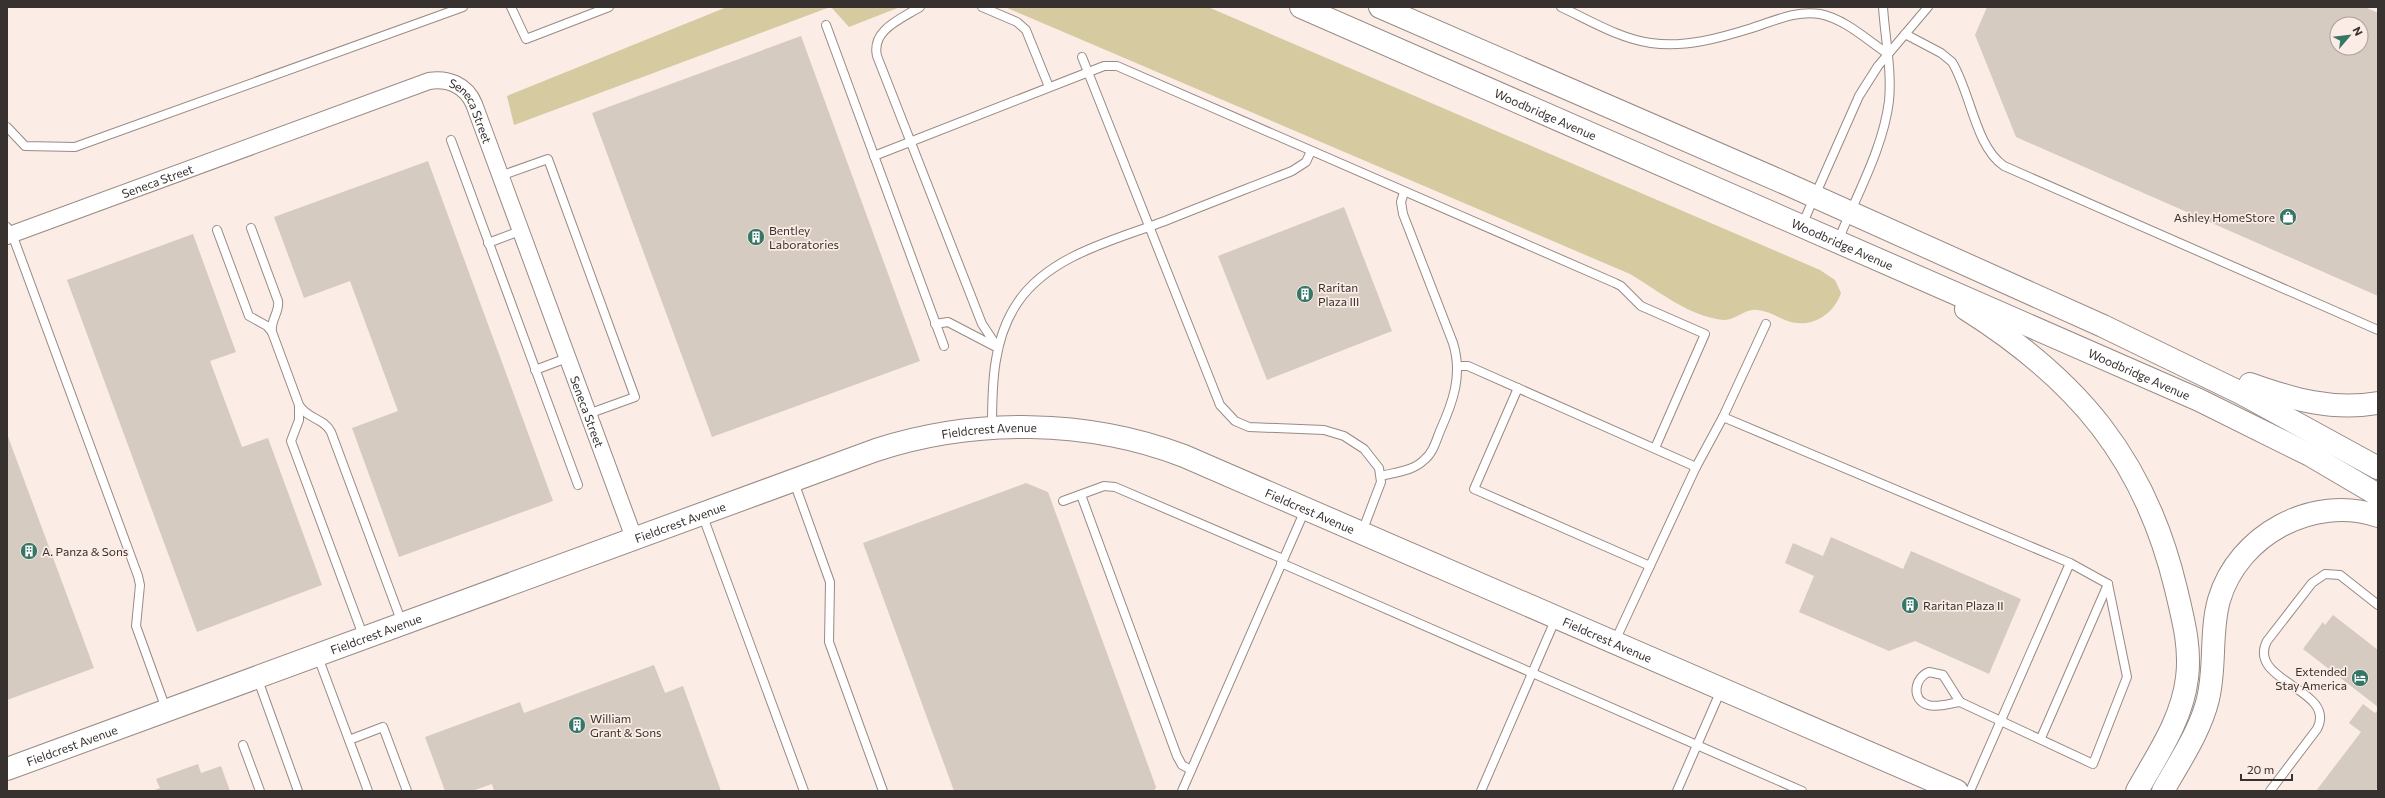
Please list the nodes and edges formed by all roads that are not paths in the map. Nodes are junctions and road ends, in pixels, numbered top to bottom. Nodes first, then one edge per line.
1 (463, 7) edge
2 (511, 7) edge
3 (609, 7) edge
4 (920, 7) edge
5 (982, 7) edge
6 (1301, 7) edge
7 (1380, 7) edge
8 (1561, 7) edge
9 (1883, 7) edge
10 (1928, 7) edge
11 (826, 26) dead end
12 (1905, 34) junction
13 (1888, 54) junction
14 (1082, 57) dead end
15 (1088, 72) junction
16 (1049, 87) junction
17 (7, 127) edge
18 (450, 140) dead end
19 (910, 141) junction
20 (1311, 151) junction
21 (874, 156) junction
22 (500, 176) junction
23 (1404, 192) junction
24 (1815, 197) junction
25 (1849, 213) junction
26 (1802, 225) junction
27 (1148, 227) junction
28 (251, 228) dead end
29 (217, 230) dead end
30 (520, 231) junction
31 (9, 232) edge
32 (1838, 241) junction
33 (488, 243) junction
34 (1873, 256) junction
35 (936, 324) junction
36 (1766, 324) dead end
37 (2103, 326) junction
38 (2378, 330) edge
39 (272, 332) junction
40 (944, 346) dead end
41 (998, 348) junction
42 (567, 358) junction
43 (1457, 366) junction
44 (535, 370) junction
45 (1518, 388) junction
46 (2378, 403) edge
47 (299, 405) junction
48 (588, 414) junction
49 (1723, 417) junction
50 (992, 428) junction
51 (1655, 448) junction
52 (1696, 467) junction
53 (2378, 468) edge
54 (1381, 476) junction
55 (793, 480) junction
56 (578, 485) dead end
57 (1080, 495) junction
58 (2378, 495) edge
59 (1063, 501) dead end
60 (1305, 509) junction
61 (702, 514) junction
62 (2378, 516) edge
63 (1361, 533) junction
64 (634, 538) junction
65 (1282, 561) junction
66 (2070, 563) junction
67 (1650, 566) junction
68 (2108, 584) junction
69 (2378, 604) edge
70 (1556, 618) junction
71 (402, 624) junction
72 (364, 638) junction
73 (1614, 643) junction
74 (317, 655) junction
75 (1532, 673) junction
76 (257, 677) junction
77 (1721, 690) junction
78 (1960, 702) junction
79 (166, 710) junction
80 (2001, 720) junction
81 (2041, 738) junction
82 (349, 740) junction
83 (1697, 745) junction
84 (243, 746) dead end
85 (7, 769) edge
86 (1191, 770) junction
87 (260, 791) edge
88 (298, 791) edge
89 (368, 791) edge
90 (407, 791) edge
91 (804, 791) edge
92 (883, 791) edge
93 (1182, 791) edge
94 (1481, 791) edge
95 (1677, 791) edge
96 (1802, 791) edge
97 (1957, 791) edge
98 (1970, 791) edge
99 (2137, 791) edge
100 (2163, 791) edge
101 (2270, 791) edge

1 - 17 lane
2 - 3 lane
4 - 19 lane
5 - 16 lane
6 - 26 main road, Woodbridge Avenue
7 - 24 main road
8 - 13 lane
9 - 13 lane
10 - 12 lane
11 - 21 lane
12 - 13 lane
12 - 38 lane
13 - 24 lane
13 - 25 lane
14 - 15 lane
15 - 16 lane
15 - 20 lane
15 - 27 lane
16 - 19 lane
18 - 33 lane
19 - 21 lane
19 - 41 lane
20 - 23 lane
20 - 27 lane
21 - 35 lane
22 - 30 street, Seneca Street
22 - 31 street, Seneca Street
22 - 48 lane
23 - 43 lane
23 - 51 lane
24 - 25 main road
24 - 26 lane
25 - 32 lane
25 - 37 main road
26 - 32 main road, Woodbridge Avenue
27 - 41 lane
27 - 54 lane
28 - 39 lane
29 - 39 lane
30 - 33 lane
30 - 42 street, Seneca Street
31 - 79 lane
32 - 34 main road, Woodbridge Avenue
33 - 44 lane
34 - 58 main road, Woodbridge Avenue
34 - 99 main road
35 - 40 lane
35 - 41 lane
36 - 49 lane
37 - 46 main road
37 - 53 main road
39 - 47 lane
41 - 50 lane
42 - 44 lane
42 - 48 street, Seneca Street
43 - 45 lane
43 - 54 lane
44 - 56 lane
45 - 51 lane
45 - 67 lane
47 - 71 lane
47 - 72 lane
48 - 64 street, Seneca Street
49 - 52 lane
49 - 66 lane
50 - 55 main road, Fieldcrest Avenue
50 - 60 main road, Fieldcrest Avenue
51 - 52 lane
52 - 67 lane
54 - 63 lane
55 - 61 main road, Fieldcrest Avenue
55 - 92 lane
57 - 59 lane
57 - 65 lane
57 - 86 lane
60 - 63 main road, Fieldcrest Avenue
60 - 65 lane
61 - 64 main road, Fieldcrest Avenue
61 - 91 lane
62 - 100 main road
63 - 70 main road, Fieldcrest Avenue
64 - 71 main road, Fieldcrest Avenue
65 - 75 lane
65 - 86 lane
66 - 68 lane
66 - 80 lane
67 - 73 lane
68 - 81 lane
68 - 81 lane
69 - 101 lane
70 - 73 main road, Fieldcrest Avenue
70 - 75 lane
71 - 72 main road, Fieldcrest Avenue
72 - 74 main road, Fieldcrest Avenue
73 - 77 main road, Fieldcrest Avenue
74 - 76 main road, Fieldcrest Avenue
74 - 82 lane
75 - 83 lane
75 - 94 lane
76 - 79 main road, Fieldcrest Avenue
76 - 88 lane
77 - 83 lane
77 - 97 main road, Fieldcrest Avenue
78 - 78 lane
78 - 80 lane
79 - 85 main road, Fieldcrest Avenue
80 - 81 lane
80 - 98 lane
82 - 89 lane
82 - 90 lane
83 - 95 lane
83 - 96 lane
84 - 87 lane
86 - 93 lane

